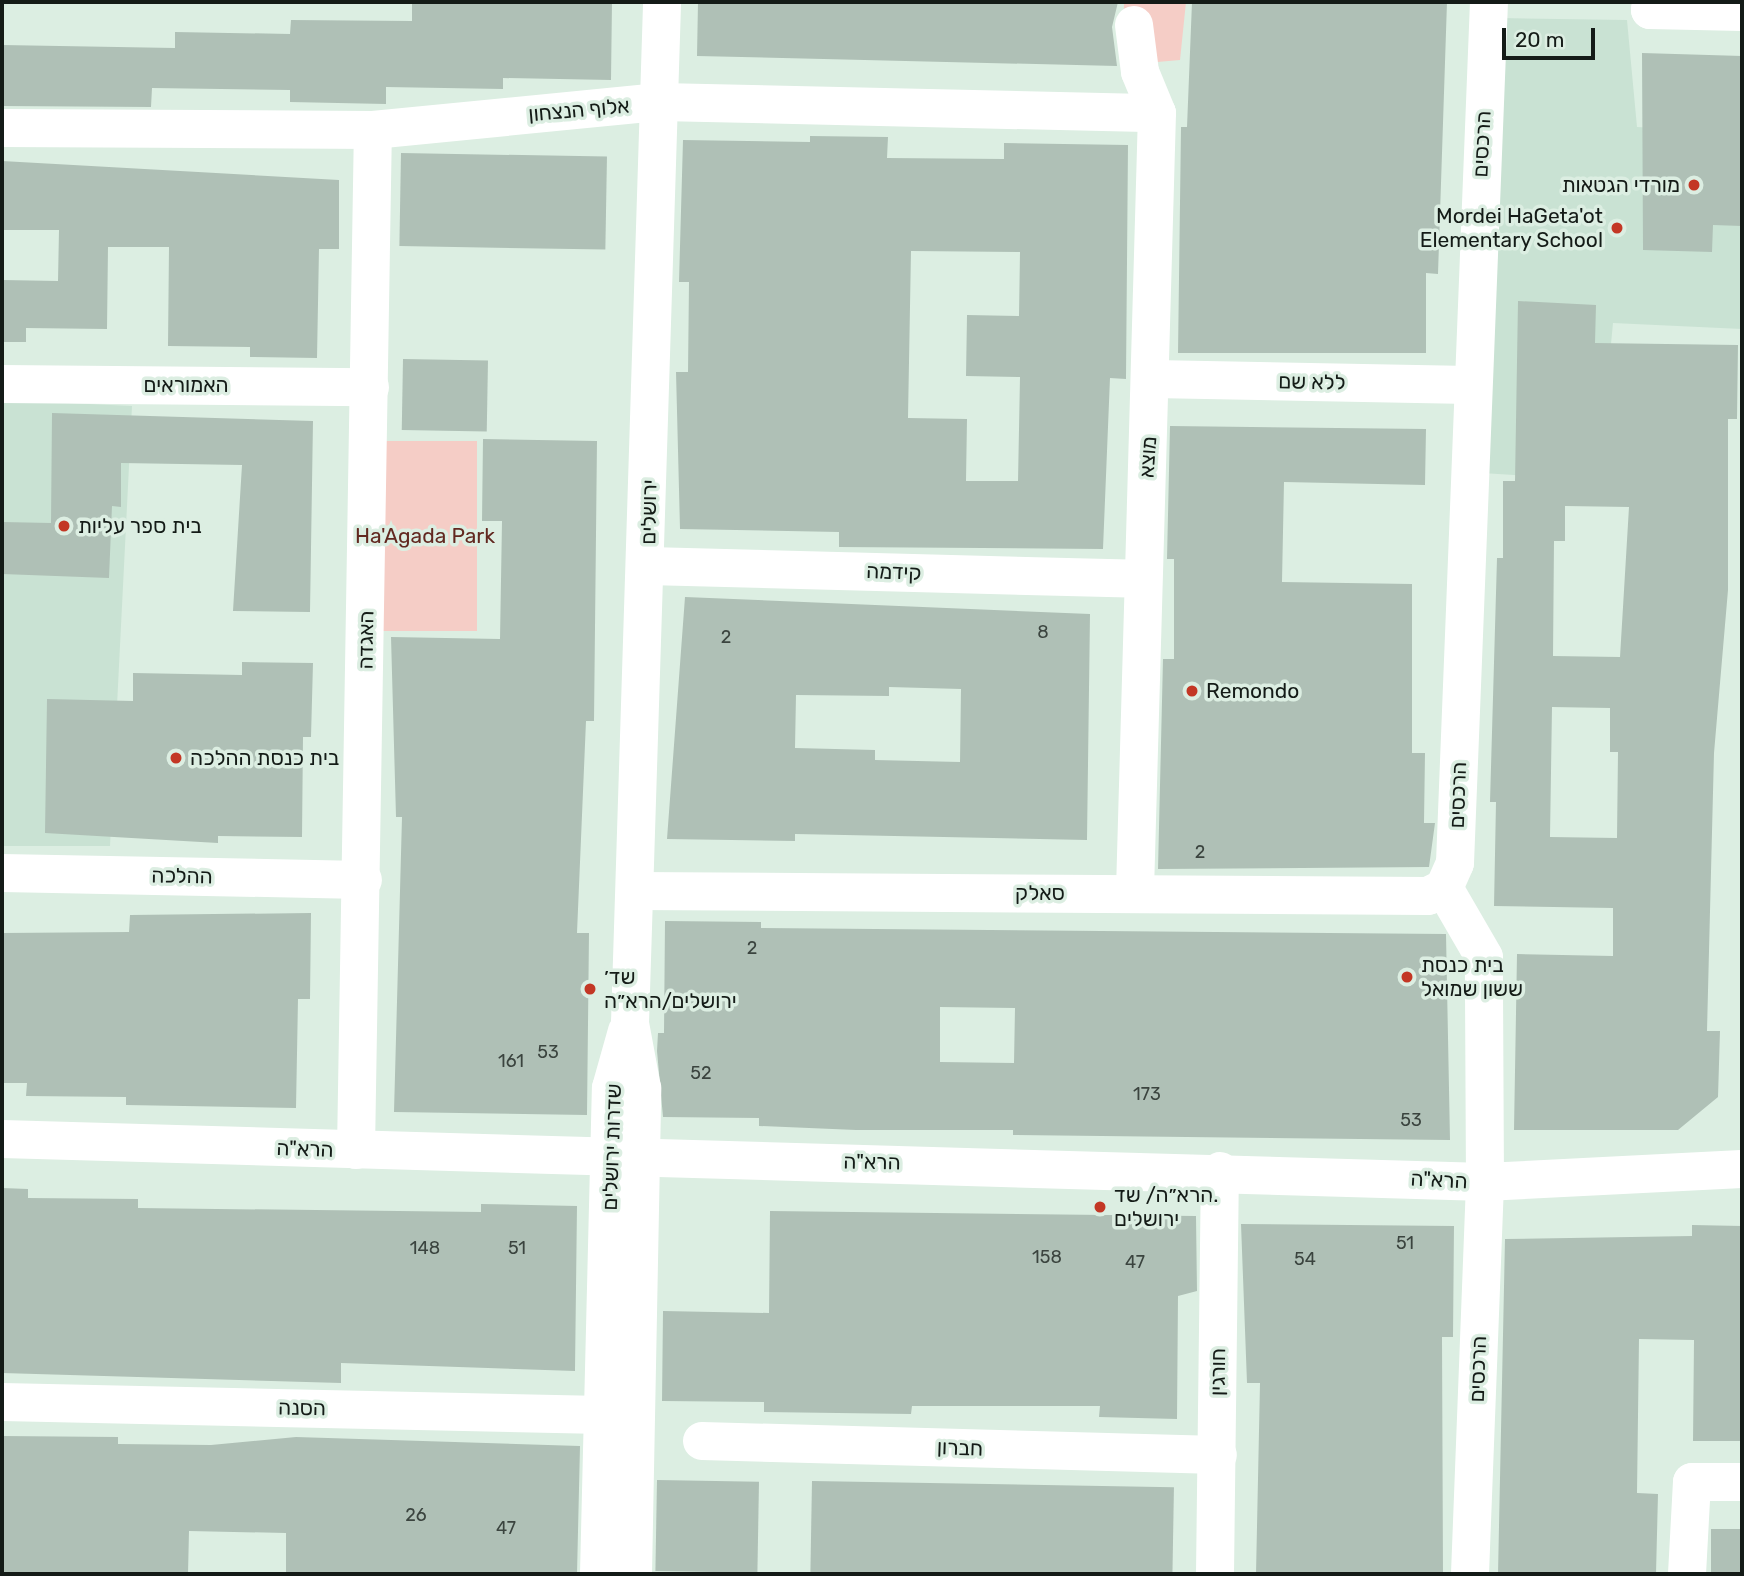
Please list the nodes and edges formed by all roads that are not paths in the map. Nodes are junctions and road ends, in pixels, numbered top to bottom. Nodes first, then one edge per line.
1 (662, 2) edge
2 (1489, 2) edge
3 (1651, 2) edge
4 (1742, 12) edge
5 (1134, 25) dead end
6 (660, 102) junction
7 (1157, 113) junction
8 (2, 128) edge
9 (373, 130) junction
10 (1153, 379) junction
11 (2, 384) edge
12 (1470, 385) junction
13 (370, 387) junction
14 (648, 566) junction
15 (1139, 579) junction
16 (2, 873) edge
17 (363, 880) junction
18 (1444, 888) junction
19 (635, 891) junction
20 (1135, 893) junction
21 (630, 1023) joint
22 (2, 1139) edge
23 (356, 1150) junction
24 (626, 1155) junction
25 (1742, 1170) edge
26 (1220, 1171) junction
27 (1485, 1182) junction
28 (2, 1402) edge
29 (603, 1415) junction
30 (702, 1441) dead end
31 (1217, 1455) junction
32 (1742, 1482) edge
33 (599, 1574) edge
34 (633, 1574) edge
35 (1214, 1574) edge
36 (1469, 1574) edge
37 (1686, 1574) edge

1 - 6 street, ירושלים
2 - 12 street, הרכסים
3 - 4 street
5 - 7 street, מוצא
6 - 7 street, אלוף הנצחון
6 - 9 street, אלוף הנצחון
6 - 14 street, ירושלים
7 - 10 street, מוצא
8 - 9 street, אלוף הנצחון
9 - 13 street, האגדה
10 - 12 street, ללא שם
10 - 15 street, מוצא
11 - 13 street, האמוראים
12 - 18 street, הרכסים
13 - 17 street, האגדה
14 - 15 street, קידמה
14 - 19 street, ירושלים
15 - 20 street, מוצא
16 - 17 street, ההלכה
17 - 23 street, האגדה
18 - 20 street, סאלק
18 - 27 street, הרכסים
19 - 20 street, סאלק
19 - 21 street, ירושלים
21 - 24 street, שדרות ירושלים
22 - 23 street, הרא"ה
23 - 24 street, הרא"ה
24 - 26 street, הרא"ה
24 - 29 street, שדרות ירושלים
24 - 34 street, שדרות ירושלים
25 - 27 street, הרא"ה
26 - 27 street, הרא"ה
26 - 31 street, חורגין
27 - 36 street, הרכסים
28 - 29 street, הסנה
29 - 33 street, שדרות ירושלים
30 - 31 street, חברון
31 - 35 street, חורגין
32 - 37 street

